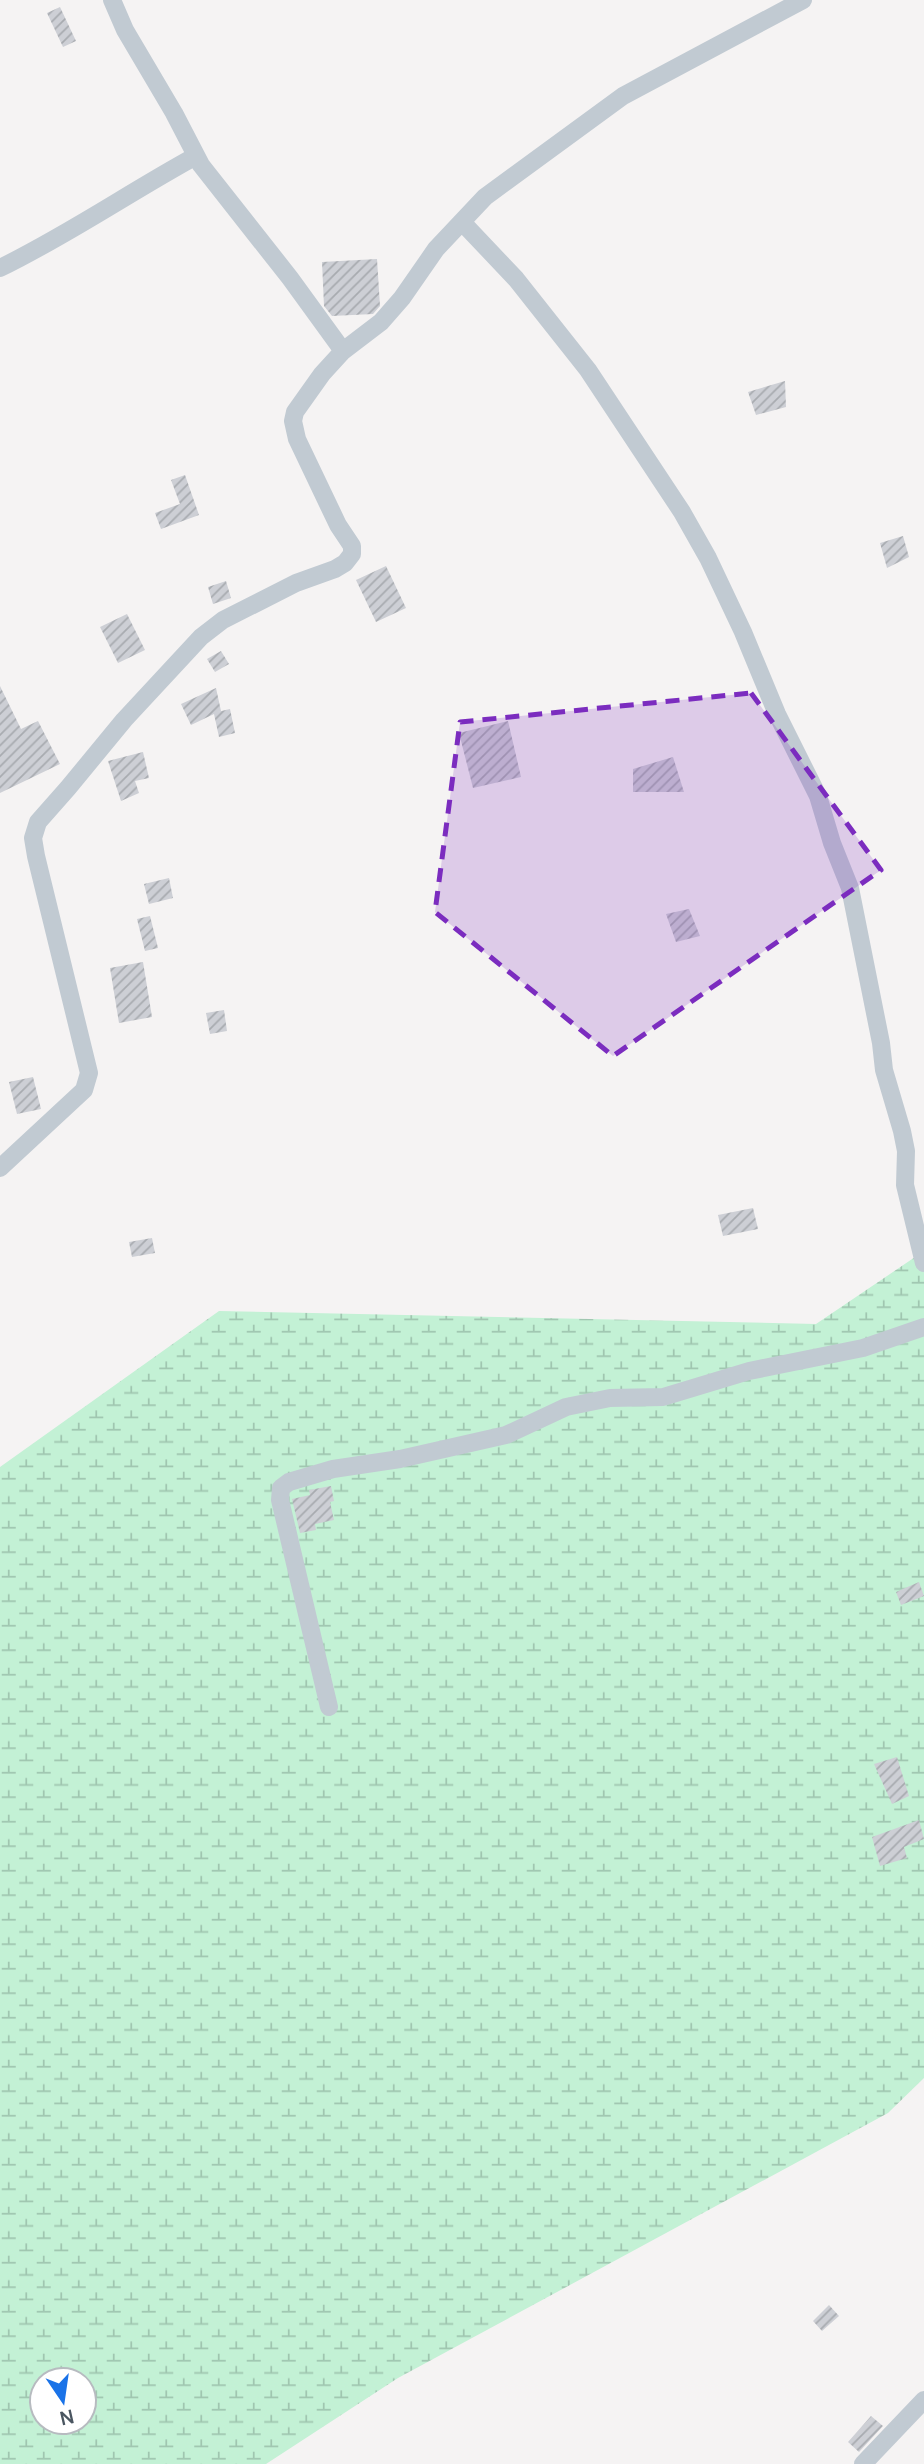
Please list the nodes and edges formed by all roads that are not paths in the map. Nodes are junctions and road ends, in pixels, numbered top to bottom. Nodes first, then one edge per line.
1 (112, 0) edge
2 (803, 0) edge
3 (196, 156) junction
4 (461, 222) junction
5 (0, 268) edge
6 (343, 351) junction
7 (0, 1168) edge
8 (924, 1263) edge
9 (924, 1327) edge
10 (329, 1707) dead end
11 (924, 2400) edge
12 (863, 2464) edge

1 - 3 street
2 - 4 street
3 - 5 street
3 - 6 street
4 - 6 street
4 - 8 street
6 - 7 street
9 - 10 street
11 - 12 street

